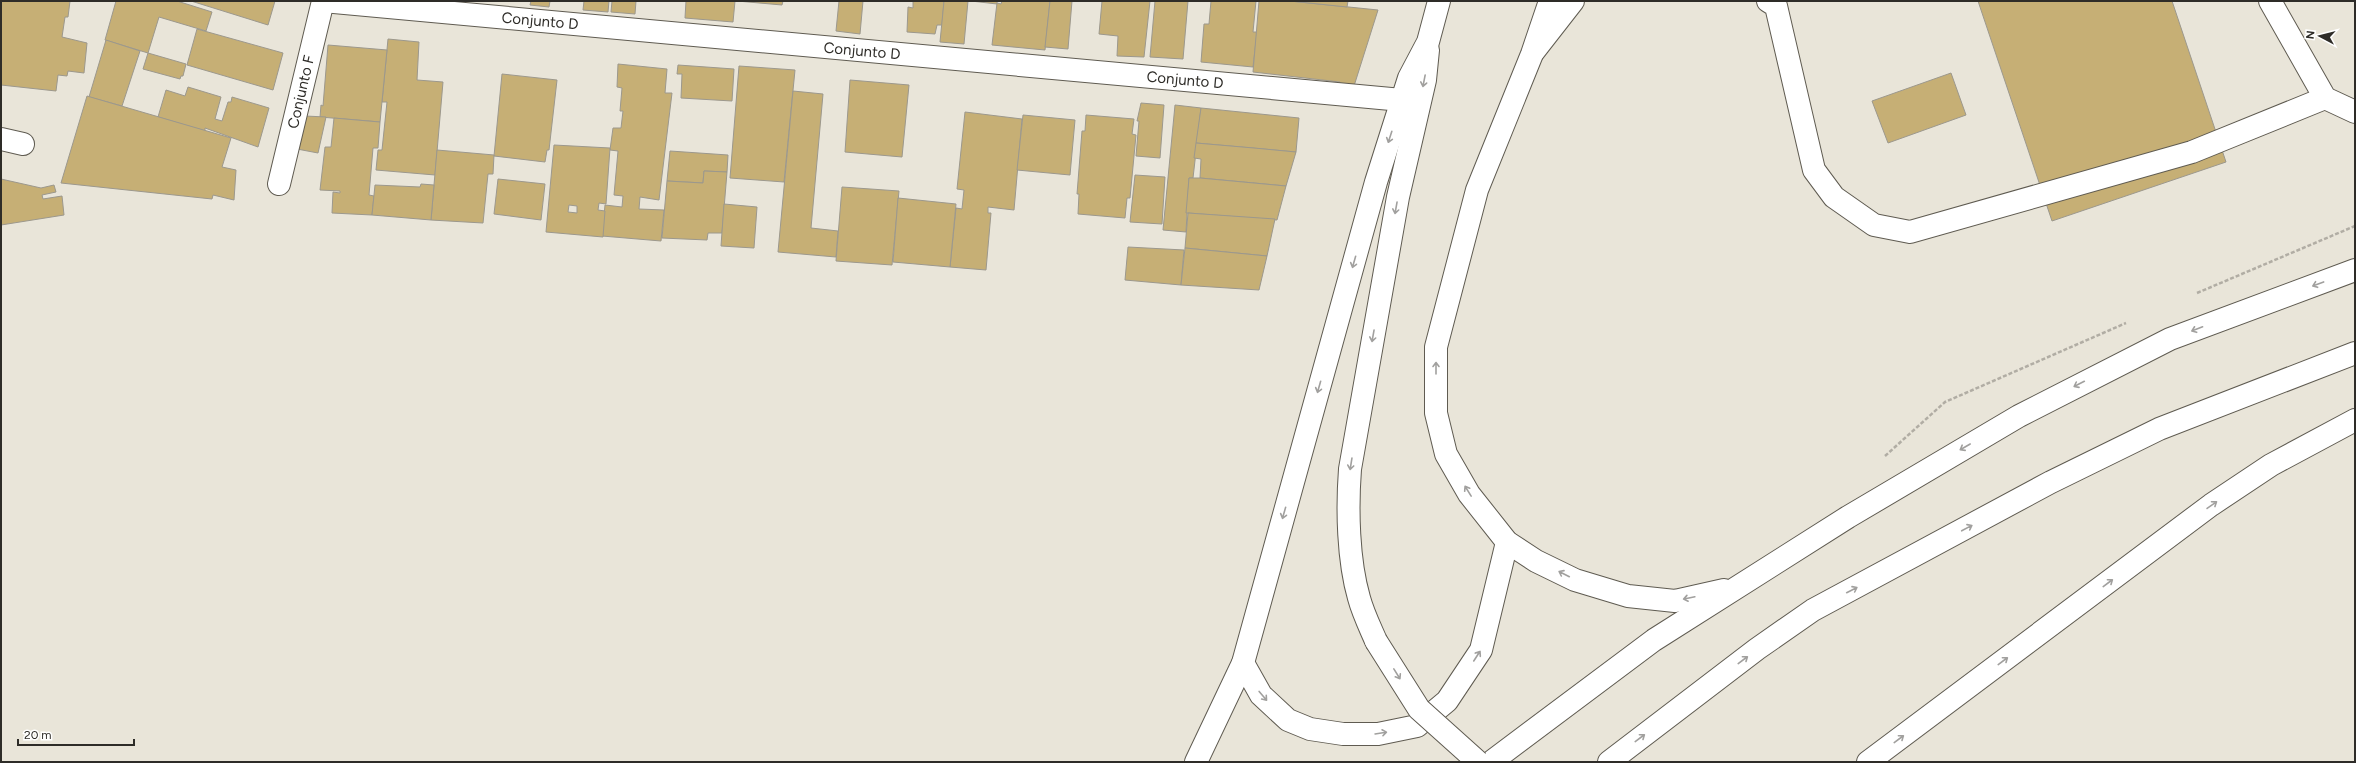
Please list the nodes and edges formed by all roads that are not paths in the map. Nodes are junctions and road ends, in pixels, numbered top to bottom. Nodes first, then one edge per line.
1 (323, 1) edge
2 (1439, 1) edge
3 (1550, 1) edge
4 (1574, 1) edge
5 (2270, 1) edge
6 (1774, 3) edge
7 (1428, 42) junction
8 (1532, 54) junction
9 (2325, 98) junction
10 (1402, 100) junction
11 (2355, 112) edge
12 (1, 139) edge
13 (23, 144) dead end
14 (279, 184) dead end
15 (2355, 270) edge
16 (2355, 353) edge
17 (2355, 420) edge
18 (1507, 542) junction
19 (1741, 586) junction
20 (1243, 663) junction
21 (1196, 762) edge
22 (1478, 762) edge
23 (1491, 762) edge
24 (1609, 762) edge
25 (1868, 762) edge

1 - 10 main road, Conjunto D
1 - 14 main road, Conjunto F
2 - 7 main road
3 - 8 main road
4 - 8 main road
5 - 9 main road
6 - 9 main road
7 - 10 main road
7 -> 22 main road, bridge
18 -> 8 main road
9 - 11 main road
10 -> 20 main road
12 - 13 main road
15 -> 19 main road
24 -> 16 main road
25 -> 17 main road
19 -> 18 main road
20 -> 18 main road
19 - 23 main road
20 - 21 main road

